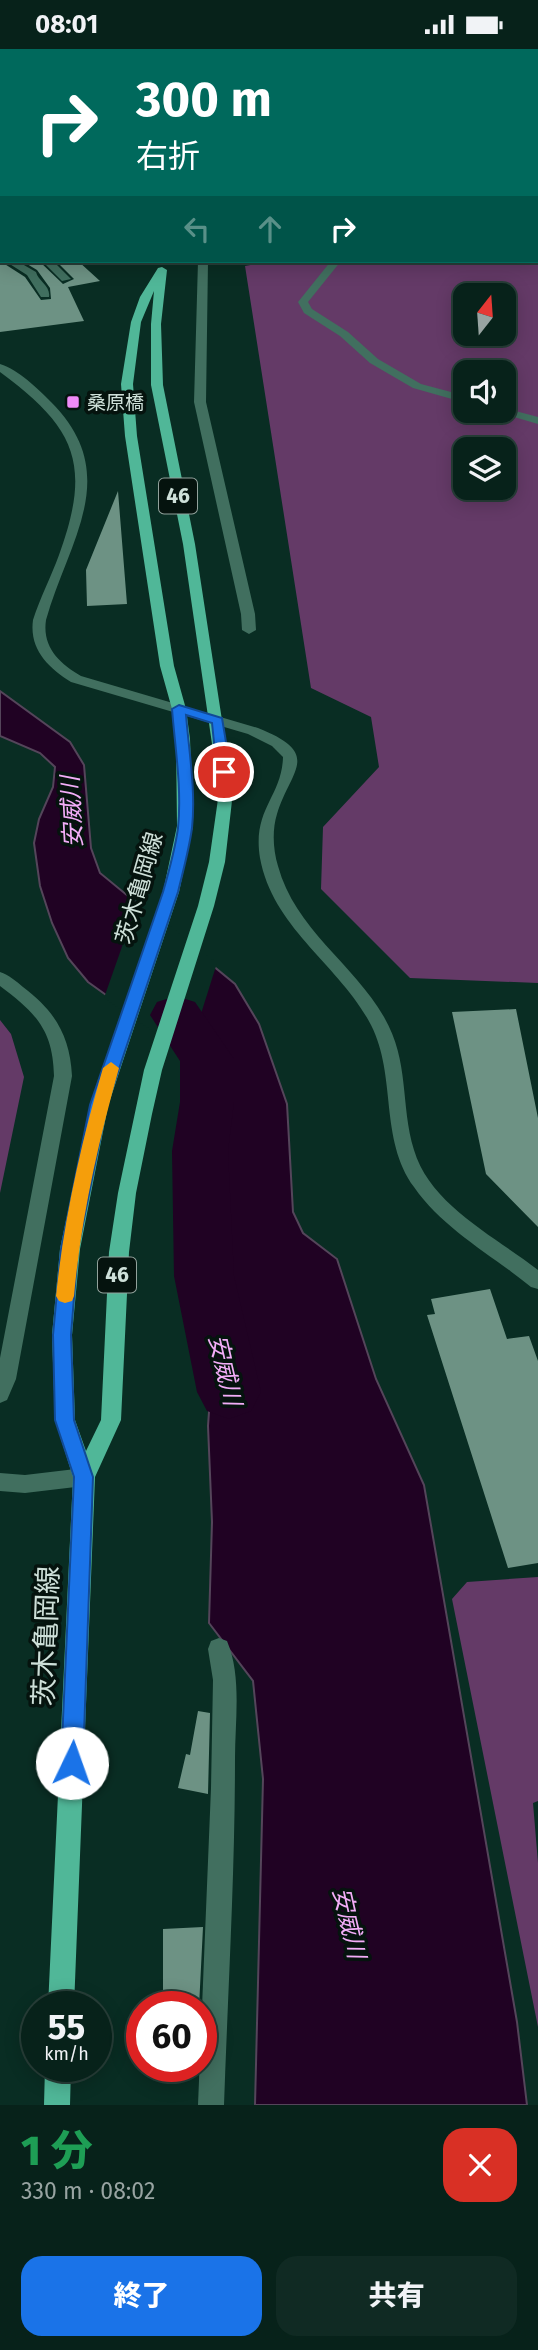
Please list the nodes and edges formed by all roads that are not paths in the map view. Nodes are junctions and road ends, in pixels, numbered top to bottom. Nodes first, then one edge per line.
1 (13, 263) edge
2 (49, 263) edge
3 (203, 263) edge
4 (334, 263) edge
5 (163, 265) edge
6 (66, 279) dead end
7 (45, 295) dead end
8 (0, 367) edge
9 (453, 396) edge
10 (516, 415) edge
11 (538, 421) edge
12 (249, 629) dead end
13 (179, 709) junction
14 (218, 720) junction
15 (0, 978) edge
16 (538, 1281) edge
17 (0, 1394) edge
18 (83, 1477) junction
19 (0, 1482) edge
20 (219, 1649) dead end
21 (62, 1991) edge
22 (58, 2082) edge
23 (57, 2105) edge
24 (211, 2105) edge

1 - 7 street
2 - 6 street
3 - 12 street
4 - 9 street
5 - 13 main road, 茨木亀岡線 / 46
5 - 14 main road, 茨木亀岡線 / 46
8 - 13 street
10 - 11 street
13 - 14 street
13 - 18 main road, 茨木亀岡線 / 46
14 - 16 street
14 - 18 main road, 茨木亀岡線 / 46
15 - 17 street
18 - 19 street
18 - 21 main road, 茨木亀岡線 / 46
20 - 24 street
22 - 23 main road

